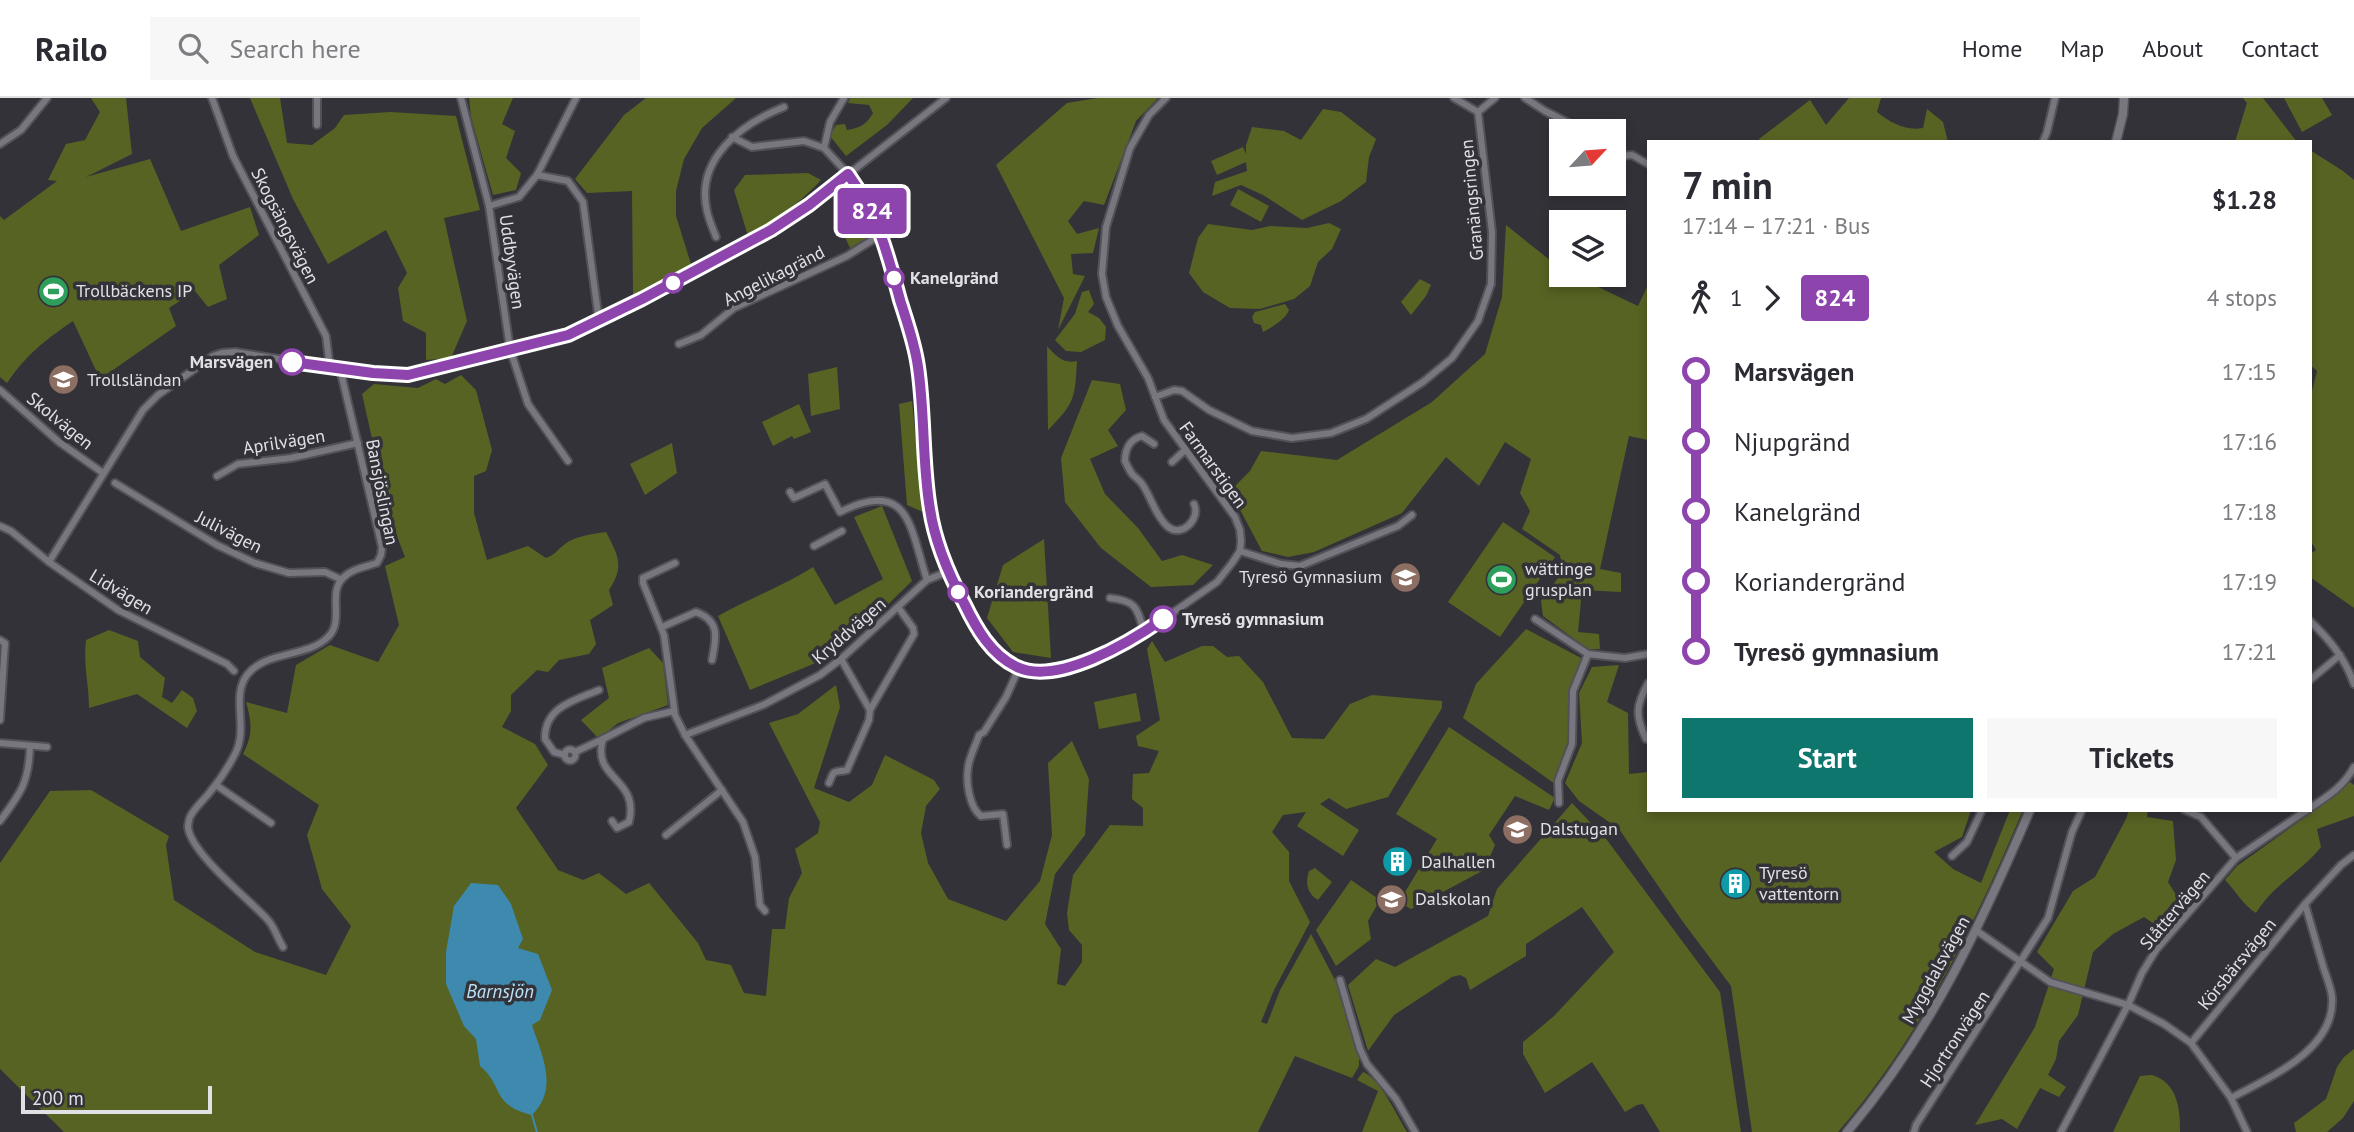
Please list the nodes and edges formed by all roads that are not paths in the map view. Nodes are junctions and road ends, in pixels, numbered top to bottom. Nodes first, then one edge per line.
1 (47, 98) edge
2 (212, 98) edge
3 (317, 98) edge
4 (461, 98) edge
5 (576, 98) edge
6 (844, 98) edge
7 (946, 98) edge
8 (1166, 98) edge
9 (1454, 98) edge
10 (1494, 98) edge
11 (1525, 98) edge
12 (2055, 98) edge
13 (2124, 98) edge
14 (784, 107) dead end
15 (1478, 112) junction
16 (1561, 119) edge
17 (317, 125) dead end
18 (732, 137) junction
19 (2044, 140) edge
20 (2116, 140) edge
21 (0, 145) edge
22 (824, 148) junction
23 (1626, 156) edge
24 (1647, 163) edge
25 (848, 174) junction
26 (537, 175) junction
27 (489, 206) junction
28 (882, 234) junction
29 (716, 237) dead end
30 (599, 321) junction
31 (679, 344) dead end
32 (510, 349) junction
33 (330, 368) junction
34 (340, 369) junction
35 (0, 390) edge
36 (1155, 397) junction
37 (358, 443) junction
38 (1154, 444) dead end
39 (1185, 450) junction
40 (568, 461) dead end
41 (1172, 462) dead end
42 (103, 474) junction
43 (217, 476) dead end
44 (115, 483) dead end
45 (790, 492) dead end
46 (1194, 504) dead end
47 (1412, 516) dead end
48 (0, 526) edge
49 (842, 531) dead end
50 (814, 546) dead end
51 (1240, 551) junction
52 (49, 562) junction
53 (675, 563) dead end
54 (947, 572) junction
55 (340, 579) junction
56 (927, 580) junction
57 (1110, 598) dead end
58 (1125, 600) junction
59 (898, 607) junction
60 (1125, 609) dead end
61 (1535, 619) dead end
62 (2312, 623) edge
63 (662, 628) junction
64 (1144, 632) junction
65 (0, 640) edge
66 (1588, 654) junction
67 (1647, 654) edge
68 (2340, 654) junction
69 (841, 659) junction
70 (712, 660) dead end
71 (1019, 668) junction
72 (234, 671) dead end
73 (2312, 678) edge
74 (2354, 684) edge
75 (1647, 685) edge
76 (599, 690) dead end
77 (870, 710) junction
78 (674, 711) junction
79 (0, 720) edge
80 (685, 735) junction
81 (603, 739) junction
82 (1647, 740) edge
83 (0, 743) edge
84 (30, 746) junction
85 (47, 747) dead end
86 (2354, 766) edge
87 (829, 783) dead end
88 (216, 785) junction
89 (722, 790) junction
90 (1559, 803) dead end
91 (2312, 806) edge
92 (1981, 812) edge
93 (2029, 812) edge
94 (2080, 812) edge
95 (2190, 812) edge
96 (2206, 812) edge
97 (2304, 812) edge
98 (2201, 817) junction
99 (0, 821) edge
100 (612, 821) dead end
101 (271, 823) dead end
102 (667, 835) dead end
103 (1007, 845) dead end
104 (2354, 855) edge
105 (1952, 856) dead end
106 (2236, 858) junction
107 (2305, 904) junction
108 (765, 911) dead end
109 (1977, 931) junction
110 (283, 947) dead end
111 (2021, 963) junction
112 (1340, 980) dead end
113 (2128, 1005) junction
114 (2191, 1043) junction
115 (2231, 1098) junction
116 (1415, 1132) edge
117 (1847, 1132) edge
118 (1914, 1132) edge
119 (2061, 1132) edge
120 (2247, 1132) edge

1 - 21 street
2 - 33 street, Skogsängsvägen
3 - 17 street
4 - 27 street, Uddbyvägen
5 - 26 street
6 - 22 street
7 - 25 street
8 - 36 street
9 - 15 street
10 - 15 street
11 - 16 street
12 - 19 street
13 - 20 street
14 - 18 street
15 - 36 street, Granängsringen
18 - 22 street
18 - 29 street
22 - 25 street
23 - 24 street
25 - 28 street
25 - 30 street
26 - 27 street
26 - 30 street
27 - 32 street, Uddbyvägen
28 - 31 street, Angelikagränd
28 - 54 street
30 - 32 street
32 - 34 street
32 - 40 street, Uddbyvägen
33 - 34 street
33 - 42 street
34 - 37 street, Bansjöslingan
35 - 42 street, Skolvägen
36 - 39 street, Farmarstigen
37 - 43 street, Aprilvägen
37 - 55 street, Bansjöslingan
38 - 46 street
39 - 41 street
39 - 51 street, Farmarstigen
42 - 52 street
44 - 55 street, Julivägen
45 - 56 street
47 - 51 street
48 - 52 street, Lidvägen
49 - 50 street
51 - 64 street
52 - 72 street, Lidvägen
53 - 63 street
54 - 56 street, Kryddvägen
54 - 71 street
55 - 88 street
56 - 59 street, Kryddvägen
57 - 58 street
58 - 60 street
58 - 64 street
59 - 69 street, Kryddvägen
59 - 77 street
61 - 66 street
62 - 68 street
63 - 70 street
63 - 78 street
64 - 71 street
65 - 79 street
66 - 67 street
66 - 90 street
68 - 73 street
68 - 74 street
69 - 77 street
69 - 80 street, Kryddvägen
71 - 103 street
75 - 82 street
76 - 81 street
77 - 87 street
78 - 80 street
78 - 81 street
80 - 89 street
81 - 100 street
83 - 84 street
84 - 85 street
84 - 99 street
86 - 91 street, Slåttervägen
88 - 101 street
88 - 110 street
89 - 102 street
89 - 108 street
92 - 105 street
93 - 109 street, Myggdalsvägen
94 - 111 street
95 - 98 street
96 - 98 street
97 - 106 street, Slåttervägen
98 - 106 street
104 - 107 street, Körsbärsvägen
106 - 113 street, Slåttervägen
107 - 114 street, Körsbärsvägen
107 - 115 street
109 - 111 street
109 - 117 street, Myggdalsvägen
111 - 113 street
111 - 118 street, Hjortronvägen
112 - 116 street
113 - 114 street
113 - 119 street, Slåttervägen
114 - 115 street
115 - 120 street

